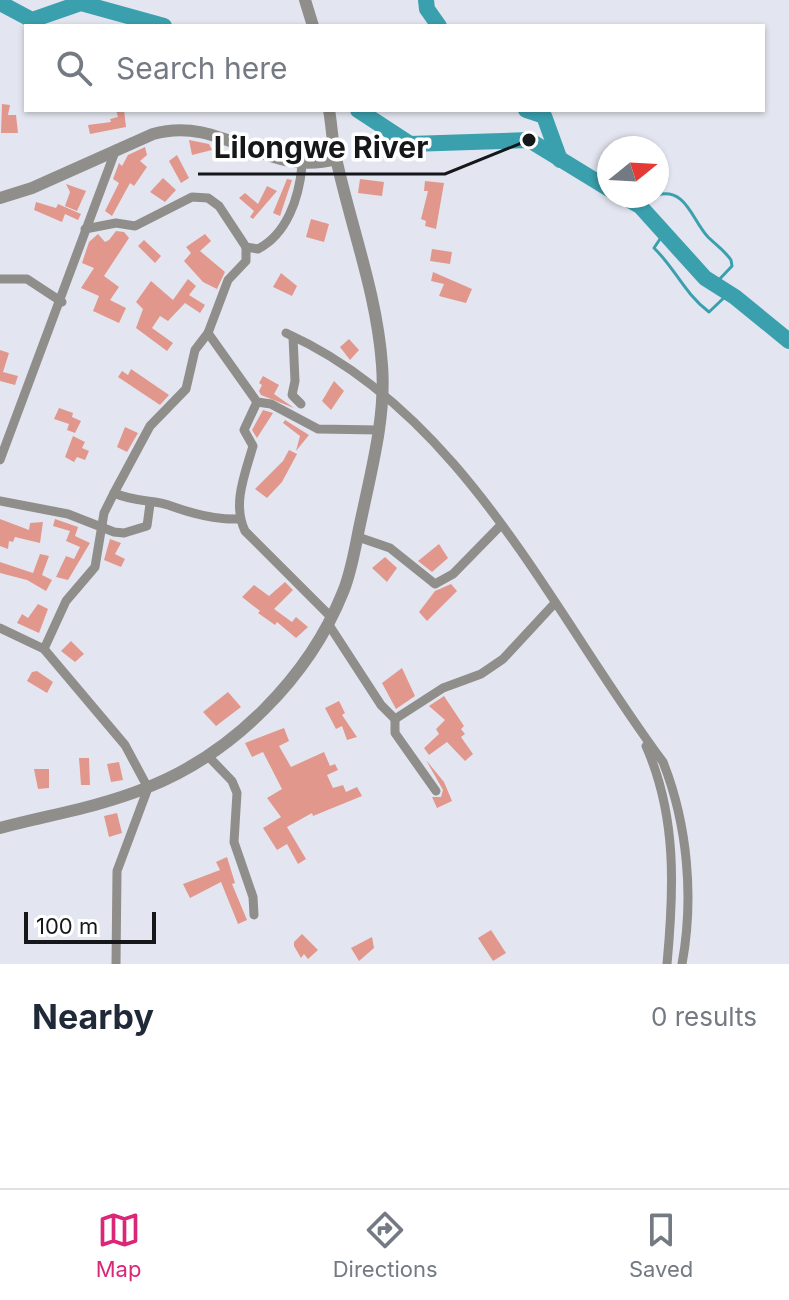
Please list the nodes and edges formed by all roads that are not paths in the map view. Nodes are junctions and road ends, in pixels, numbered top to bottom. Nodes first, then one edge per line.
1 (305, 0) edge
2 (312, 24) edge
3 (330, 114) edge
4 (116, 149) junction
5 (336, 159) junction
6 (302, 166) junction
7 (0, 198) edge
8 (85, 229) junction
9 (246, 247) junction
10 (0, 279) edge
11 (62, 302) junction
12 (208, 333) junction
13 (383, 391) junction
14 (257, 402) junction
15 (301, 404) dead end
16 (378, 430) junction
17 (0, 460) edge
18 (114, 493) junction
19 (0, 501) edge
20 (150, 504) junction
21 (240, 519) junction
22 (501, 525) junction
23 (103, 528) junction
24 (358, 537) junction
25 (554, 604) junction
26 (330, 622) junction
27 (0, 628) edge
28 (44, 649) junction
29 (395, 719) junction
30 (640, 732) junction
31 (207, 755) junction
32 (148, 788) junction
33 (436, 791) dead end
34 (0, 828) edge
35 (254, 915) dead end
36 (116, 964) edge
37 (667, 964) edge
38 (682, 964) edge

1 - 2 street
3 - 5 street
4 - 6 street
4 - 7 street
4 - 8 street
5 - 6 street
5 - 13 street
6 - 9 street
8 - 9 street
8 - 11 street
9 - 12 street
10 - 11 street
11 - 17 street
12 - 14 street
12 - 18 street
13 - 15 street
13 - 16 street
13 - 22 street
14 - 16 street
14 - 21 street
16 - 24 street
18 - 20 street
18 - 23 street
19 - 23 street
20 - 21 street
20 - 23 street
21 - 26 street
22 - 24 street
22 - 25 street
23 - 28 street
24 - 26 street
25 - 29 street
25 - 30 street
26 - 29 street
26 - 31 street
27 - 28 street
28 - 32 street
29 - 33 street
30 - 37 street
30 - 38 street
31 - 32 street
31 - 35 street
32 - 34 street
32 - 36 street

